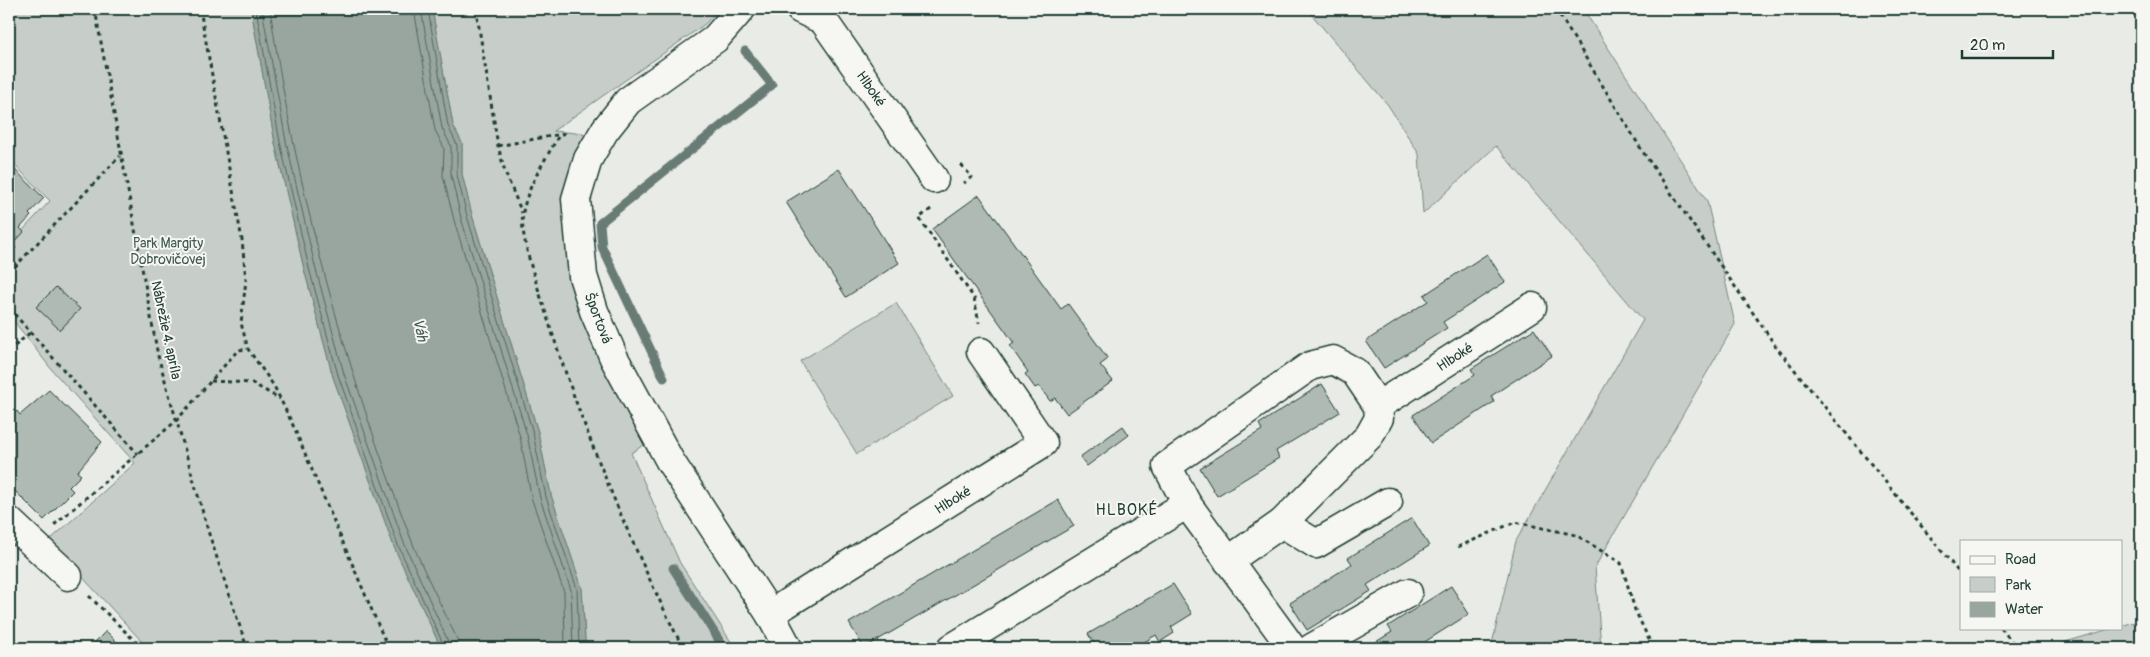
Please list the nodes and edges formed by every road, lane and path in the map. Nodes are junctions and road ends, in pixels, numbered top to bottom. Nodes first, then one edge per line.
1 (94, 9) edge
2 (200, 9) edge
3 (476, 9) edge
4 (741, 9) edge
5 (800, 9) edge
6 (1556, 9) edge
7 (575, 130) dead end
8 (558, 136) junction
9 (498, 146) junction
10 (120, 156) junction
11 (934, 179) dead end
12 (523, 213) junction
13 (9, 273) edge
14 (1532, 307) dead end
15 (9, 308) edge
16 (32, 331) junction
17 (9, 338) edge
18 (248, 349) junction
19 (981, 352) dead end
20 (211, 381) junction
21 (280, 400) junction
22 (1378, 406) junction
23 (176, 421) junction
24 (138, 454) junction
25 (1388, 502) dead end
26 (1187, 504) junction
27 (9, 521) edge
28 (1282, 523) junction
29 (30, 541) junction
30 (1458, 547) dead end
31 (1228, 560) junction
32 (1960, 574) edge
33 (68, 576) joint
34 (1408, 593) dead end
35 (770, 614) junction
36 (2004, 630) edge
37 (245, 643) junction
38 (142, 648) edge
39 (235, 648) edge
40 (247, 648) edge
41 (388, 648) edge
42 (683, 648) edge
43 (788, 648) edge
44 (952, 648) edge
45 (1292, 648) edge
46 (1312, 648) edge
47 (1653, 648) edge
48 (2017, 648) edge

1 - 10 path, Nábrežie 4. apríla
2 - 18 path
3 - 9 path
4 - 35 street, Športová
5 - 11 street, Hlboké
6 - 32 path
7 - 8 path
8 - 9 path
8 - 12 path
9 - 12 path
10 - 13 path
10 - 23 path, Nábrežie 4. apríla
12 - 42 path
14 - 22 street, Hlboké
15 - 16 path
16 - 17 path
16 - 24 path
18 - 20 path
18 - 21 path
19 - 35 street, Hlboké
20 - 21 path
20 - 23 path
21 - 41 path
22 - 26 street
22 - 28 street
23 - 24 path
23 - 37 path, Nábrežie 4. apríla
24 - 29 path
25 - 28 street
26 - 31 street
26 - 44 street
27 - 29 street
28 - 31 street
29 - 33 street
30 - 47 path
31 - 45 street
33 - 38 path
34 - 46 street
35 - 43 street, Športová
36 - 48 path
37 - 39 path
37 - 40 path, Nábrežie 4. apríla

